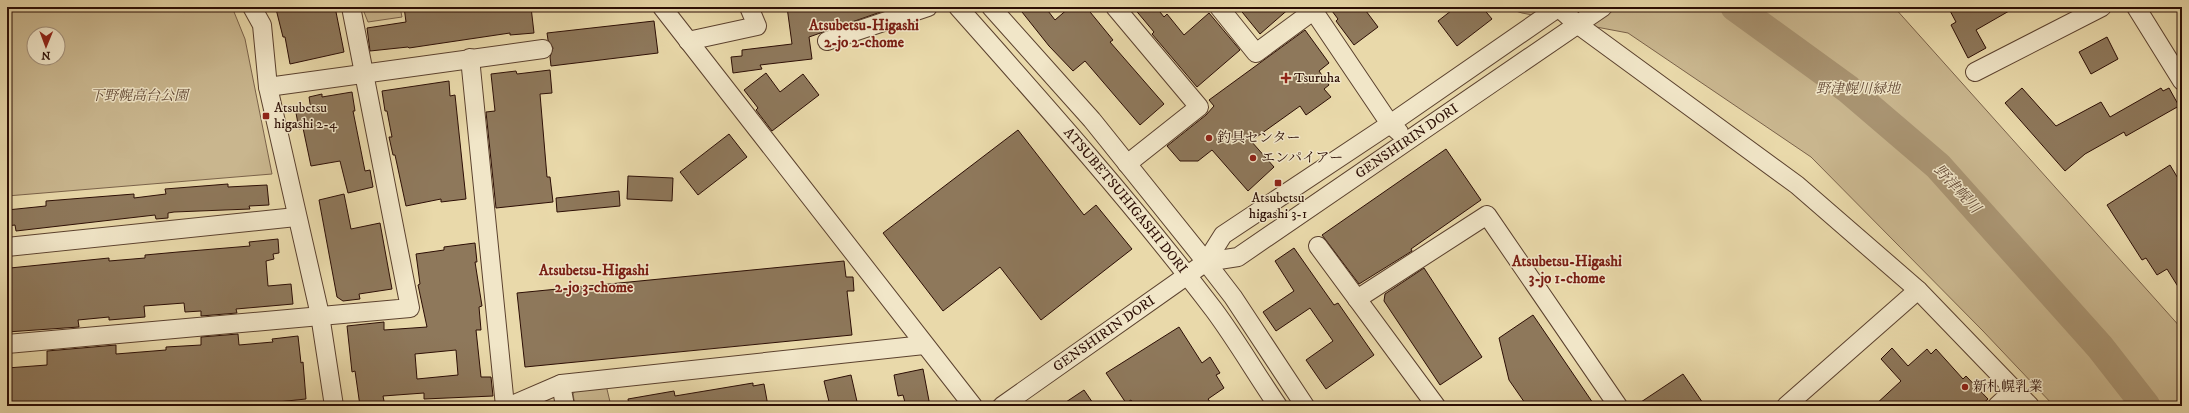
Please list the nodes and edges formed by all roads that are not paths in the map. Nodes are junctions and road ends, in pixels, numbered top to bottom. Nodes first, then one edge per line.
1 (252, 7) edge
2 (351, 7) edge
3 (662, 7) edge
4 (750, 7) edge
5 (928, 7) edge
6 (958, 7) edge
7 (991, 7) edge
8 (1115, 7) edge
9 (1219, 7) edge
10 (1559, 7) edge
11 (2102, 7) edge
12 (2136, 7) edge
13 (1602, 8) edge
14 (1312, 9) edge
15 (1576, 24) junction
16 (688, 41) junction
17 (827, 41) dead end
18 (543, 49) dead end
19 (470, 58) junction
20 (1975, 72) dead end
21 (364, 74) junction
22 (2182, 81) edge
23 (268, 87) junction
24 (1390, 124) junction
25 (1407, 140) junction
26 (1127, 164) junction
27 (296, 217) junction
28 (1318, 246) dead end
29 (7, 247) edge
30 (1206, 262) junction
31 (1186, 276) junction
32 (1918, 290) junction
33 (1357, 299) junction
34 (320, 315) junction
35 (7, 344) edge
36 (924, 345) junction
37 (561, 384) junction
38 (2014, 390) junction
39 (334, 406) edge
40 (505, 406) edge
41 (510, 406) edge
42 (565, 406) edge
43 (972, 406) edge
44 (1002, 406) edge
45 (1278, 406) edge
46 (1306, 406) edge
47 (1436, 406) edge
48 (1618, 406) edge
49 (1786, 406) edge
50 (1997, 406) edge
51 (2030, 406) edge

1 - 23 street
2 - 21 street
3 - 16 street
4 - 16 street
5 - 17 street
6 - 31 street, ATSUBETSUHIGASHI DORI
7 - 26 street, ATSUBETSUHIGASHI DORI
8 - 26 street
9 - 14 street
10 - 15 street
10 - 24 street, GENSHIRIN DORI
11 - 20 street
12 - 22 street
13 - 15 street, GENSHIRIN DORI
14 - 24 street
15 - 25 street, GENSHIRIN DORI
15 - 32 street
16 - 36 street
18 - 19 street
19 - 21 street
19 - 40 street
21 - 23 street
21 - 34 street
23 - 27 street
24 - 25 street
24 - 30 street, GENSHIRIN DORI
25 - 30 street, GENSHIRIN DORI
26 - 30 street, ATSUBETSUHIGASHI DORI
27 - 29 street
27 - 34 street
28 - 33 street
30 - 31 street, GENSHIRIN DORI
30 - 46 street, ATSUBETSUHIGASHI DORI
31 - 44 street, GENSHIRIN DORI
31 - 45 street, ATSUBETSUHIGASHI DORI
32 - 38 street
32 - 49 street
33 - 47 street
33 - 48 street
34 - 35 street
34 - 39 street
36 - 37 street
36 - 43 street
37 - 41 street
37 - 42 street
38 - 50 street
38 - 51 street

